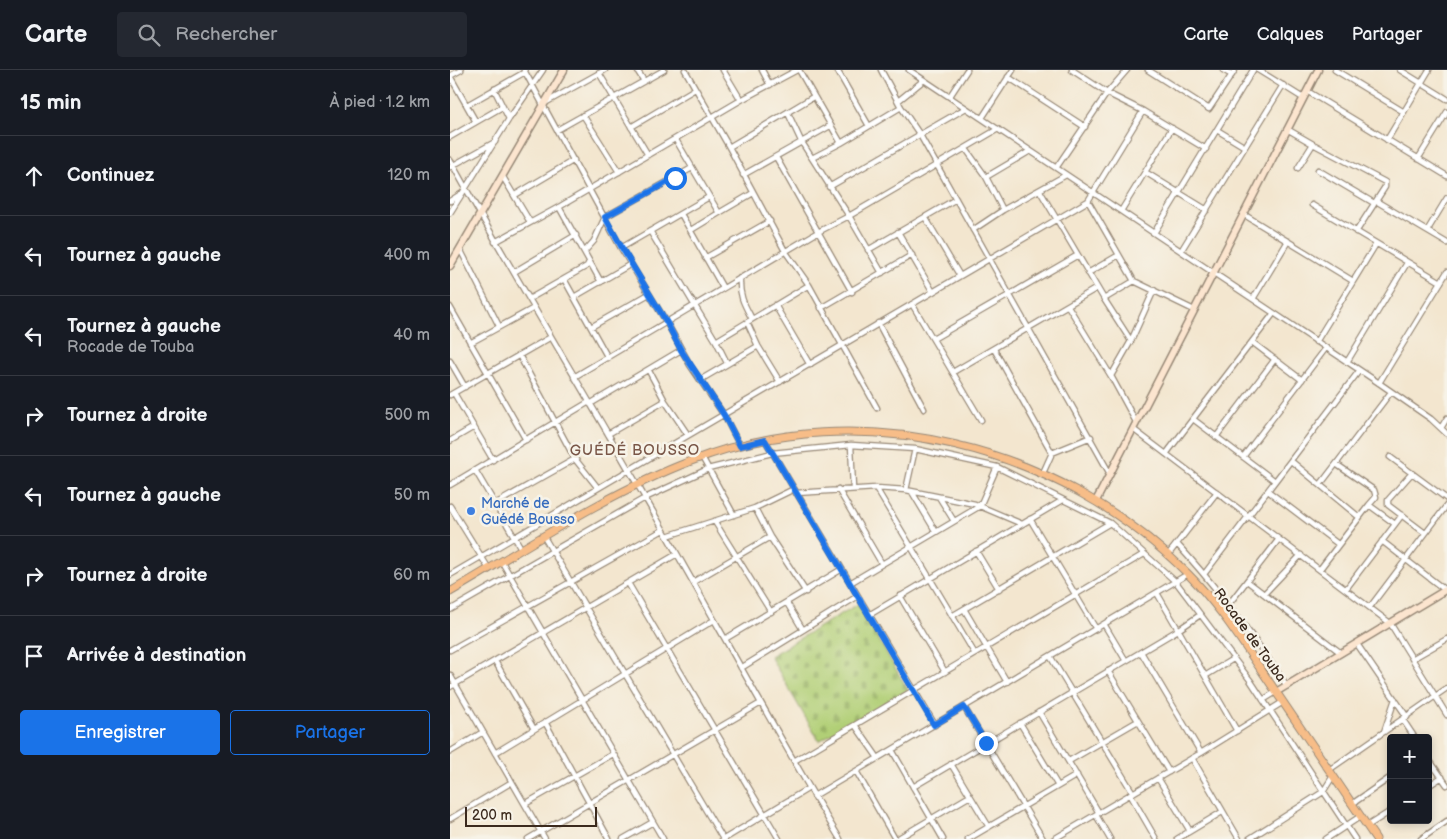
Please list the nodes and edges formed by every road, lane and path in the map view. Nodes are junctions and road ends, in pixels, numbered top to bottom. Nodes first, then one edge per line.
1 (462, 70) edge
2 (542, 70) edge
3 (564, 70) edge
4 (605, 70) edge
5 (637, 70) edge
6 (664, 70) edge
7 (685, 70) edge
8 (723, 70) edge
9 (762, 70) edge
10 (798, 70) edge
11 (837, 70) edge
12 (881, 70) edge
13 (909, 70) edge
14 (921, 70) edge
15 (967, 70) edge
16 (1012, 70) edge
17 (1072, 70) edge
18 (1127, 70) edge
19 (1148, 70) edge
20 (1224, 70) edge
21 (1235, 70) edge
22 (1254, 70) edge
23 (1258, 70) edge
24 (1318, 70) edge
25 (1335, 70) edge
26 (1400, 70) edge
27 (1429, 70) edge
28 (524, 71) edge
29 (599, 73) junction
30 (918, 75) junction
31 (1232, 75) junction
32 (450, 76) edge
33 (1008, 77) junction
34 (924, 80) junction
35 (644, 81) junction
36 (1421, 83) junction
37 (532, 85) junction
38 (770, 85) junction
39 (1283, 86) junction
40 (695, 88) junction
41 (494, 90) junction
42 (1107, 93) junction
43 (1305, 95) junction
44 (950, 96) junction
45 (813, 97) junction
46 (613, 99) junction
47 (1447, 99) edge
48 (741, 100) junction
49 (898, 101) junction
50 (544, 104) junction
51 (466, 105) junction
52 (502, 107) junction
53 (902, 107) junction
54 (966, 108) junction
55 (1144, 111) junction
56 (1404, 112) junction
57 (1447, 112) edge
58 (788, 113) junction
59 (583, 114) junction
60 (712, 118) junction
61 (982, 118) junction
62 (510, 119) junction
63 (476, 122) junction
64 (830, 126) junction
65 (870, 126) junction
66 (631, 127) junction
67 (1085, 127) junction
68 (1172, 128) junction
69 (1287, 129) junction
70 (557, 130) junction
71 (998, 130) junction
72 (1217, 130) junction
73 (920, 135) junction
74 (450, 137) edge
75 (676, 140) junction
76 (1387, 140) junction
77 (801, 141) junction
78 (495, 142) junction
79 (841, 143) junction
80 (1313, 144) junction
81 (729, 147) junction
82 (1245, 147) junction
83 (966, 148) junction
84 (1206, 148) junction
85 (1030, 151) junction
86 (648, 155) junction
87 (776, 157) junction
88 (812, 158) junction
89 (1418, 159) junction
90 (450, 160) edge
91 (574, 160) junction
92 (937, 165) junction
93 (452, 167) edge
94 (692, 168) junction
95 (1056, 168) junction
96 (1298, 168) dead end
97 (1318, 170) dead end
98 (619, 172) junction
99 (1145, 172) junction
100 (743, 175) junction
101 (1066, 175) junction
102 (1447, 176) edge
103 (503, 177) junction
104 (986, 177) junction
105 (830, 187) junction
106 (589, 190) junction
107 (464, 191) junction
108 (1040, 191) junction
109 (1093, 192) junction
110 (1178, 192) junction
111 (754, 193) junction
112 (515, 195) junction
113 (709, 197) junction
114 (1447, 198) edge
115 (956, 199) junction
116 (450, 200) edge
117 (1088, 201) junction
118 (1375, 202) junction
119 (1312, 205) dead end
120 (559, 207) junction
121 (1003, 210) junction
122 (1207, 210) junction
123 (1121, 211) junction
124 (450, 213) edge
125 (719, 213) junction
126 (481, 214) junction
127 (681, 214) junction
128 (1243, 214) junction
129 (849, 216) junction
130 (605, 217) junction
131 (925, 217) junction
132 (1057, 219) junction
133 (770, 221) junction
134 (530, 222) junction
135 (691, 230) junction
136 (973, 230) junction
137 (650, 231) junction
138 (1427, 231) junction
139 (818, 232) junction
140 (898, 232) junction
141 (1356, 232) junction
142 (1154, 233) junction
143 (576, 235) junction
144 (495, 242) junction
145 (1288, 242) junction
146 (1447, 243) edge
147 (1376, 244) junction
148 (622, 248) junction
149 (460, 249) junction
150 (868, 250) junction
151 (585, 251) junction
152 (785, 251) junction
153 (1182, 251) junction
154 (1078, 255) junction
155 (1119, 255) junction
156 (912, 256) junction
157 (705, 258) junction
158 (990, 259) junction
159 (589, 262) junction
160 (1407, 263) junction
161 (631, 264) junction
162 (450, 266) edge
163 (514, 272) junction
164 (1447, 272) edge
165 (882, 273) junction
166 (1088, 273) junction
167 (1213, 273) junction
168 (960, 276) junction
169 (740, 278) junction
170 (564, 279) junction
171 (1134, 281) junction
172 (1353, 281) junction
173 (601, 282) junction
174 (1440, 282) junction
175 (809, 285) junction
176 (723, 288) junction
177 (1097, 288) junction
178 (1154, 290) junction
179 (852, 292) junction
180 (933, 292) junction
181 (649, 294) junction
182 (1010, 295) junction
183 (574, 296) junction
184 (529, 299) junction
185 (1104, 299) junction
186 (1253, 299) junction
187 (912, 304) junction
188 (694, 305) junction
189 (775, 305) junction
190 (1068, 306) junction
191 (450, 307) edge
192 (534, 308) junction
193 (821, 308) junction
194 (1194, 310) junction
195 (1274, 313) junction
196 (749, 321) junction
197 (667, 323) junction
198 (878, 323) junction
199 (499, 326) junction
200 (591, 327) junction
201 (1029, 328) junction
202 (551, 337) junction
203 (934, 339) junction
204 (716, 341) junction
205 (1131, 341) junction
206 (1252, 342) junction
207 (1316, 342) junction
208 (470, 343) junction
209 (842, 345) junction
210 (758, 346) junction
211 (1326, 348) junction
212 (994, 349) junction
213 (681, 350) junction
214 (519, 355) junction
215 (608, 358) junction
216 (1275, 360) junction
217 (450, 361) edge
218 (1346, 362) junction
219 (726, 363) junction
220 (810, 365) junction
221 (1359, 370) junction
222 (649, 371) junction
223 (953, 372) junction
224 (487, 374) junction
225 (1111, 376) junction
226 (574, 377) junction
227 (700, 380) junction
228 (1302, 380) junction
229 (780, 382) junction
230 (1379, 383) junction
231 (465, 387) junction
232 (1391, 392) junction
233 (452, 394) edge
234 (665, 401) junction
235 (590, 403) junction
236 (877, 408) dead end
237 (924, 409) dead end
238 (724, 415) junction
239 (1447, 418) edge
240 (1193, 419) junction
241 (981, 420) dead end
242 (1136, 422) junction
243 (555, 423) junction
244 (474, 427) junction
245 (1441, 428) junction
246 (1133, 429) junction
247 (608, 434) junction
248 (1447, 434) edge
249 (688, 435) junction
250 (1091, 437) junction
251 (1216, 437) junction
252 (526, 440) junction
253 (765, 440) junction
254 (450, 441) edge
255 (851, 445) junction
256 (740, 446) junction
257 (915, 449) junction
258 (772, 453) junction
259 (1052, 453) junction
260 (1166, 454) junction
261 (702, 456) junction
262 (1243, 457) junction
263 (1390, 457) dead end
264 (575, 459) junction
265 (493, 460) junction
266 (1291, 461) junction
267 (1336, 464) junction
268 (997, 467) junction
269 (629, 469) junction
270 (708, 469) junction
271 (475, 470) junction
272 (1043, 473) junction
273 (1412, 473) junction
274 (1110, 474) junction
275 (1275, 481) junction
276 (450, 485) edge
277 (638, 485) junction
278 (1320, 485) junction
279 (598, 488) junction
280 (876, 488) junction
281 (853, 489) junction
282 (838, 490) junction
283 (906, 490) junction
284 (795, 491) junction
285 (1268, 491) junction
286 (912, 492) junction
287 (1218, 492) junction
288 (940, 497) junction
289 (645, 498) junction
290 (1063, 500) junction
291 (1447, 500) edge
292 (1096, 501) junction
293 (495, 504) junction
294 (1369, 505) junction
295 (1447, 505) edge
296 (450, 506) edge
297 (980, 506) junction
298 (755, 508) junction
299 (734, 515) junction
300 (1402, 515) junction
301 (1249, 516) junction
302 (1359, 517) junction
303 (1030, 519) junction
304 (954, 521) junction
305 (715, 522) junction
306 (1110, 523) junction
307 (1022, 524) junction
308 (1395, 524) junction
309 (663, 530) junction
310 (936, 532) junction
311 (1426, 533) junction
312 (667, 536) junction
313 (514, 537) junction
314 (544, 537) junction
315 (770, 537) junction
316 (1279, 539) junction
317 (1382, 541) junction
318 (1177, 544) junction
319 (1338, 544) junction
320 (911, 547) junction
321 (522, 550) junction
322 (976, 551) junction
323 (553, 552) junction
324 (677, 554) junction
325 (1144, 554) junction
326 (1168, 555) junction
327 (1300, 555) junction
328 (481, 557) junction
329 (736, 557) junction
330 (1052, 557) junction
331 (1406, 559) junction
332 (502, 562) junction
333 (882, 564) junction
334 (842, 569) junction
335 (1320, 569) junction
336 (489, 570) junction
337 (1205, 573) junction
338 (450, 574) edge
339 (1188, 574) junction
340 (510, 576) junction
341 (930, 579) junction
342 (570, 581) junction
343 (1247, 581) junction
344 (693, 582) junction
345 (1176, 582) junction
346 (628, 583) junction
347 (850, 583) junction
348 (998, 588) junction
349 (1346, 589) junction
350 (1446, 590) edge
351 (450, 592) edge
352 (806, 592) junction
353 (1157, 593) junction
354 (1264, 594) junction
355 (1075, 595) junction
356 (858, 596) junction
357 (900, 596) junction
358 (787, 603) junction
359 (1229, 604) junction
360 (527, 606) junction
361 (1370, 607) junction
362 (586, 608) junction
363 (964, 609) junction
364 (450, 610) edge
365 (771, 612) junction
366 (1221, 612) junction
367 (869, 615) junction
368 (1200, 615) junction
369 (952, 616) junction
370 (714, 620) junction
371 (1390, 623) junction
372 (1104, 624) junction
373 (1096, 629) junction
374 (802, 630) junction
375 (1178, 630) junction
376 (543, 633) junction
377 (725, 639) junction
378 (1447, 639) edge
379 (1357, 644) junction
380 (987, 647) junction
381 (667, 649) junction
382 (450, 650) edge
383 (1141, 652) junction
384 (1341, 653) junction
385 (975, 654) junction
386 (1050, 656) junction
387 (1234, 658) junction
388 (1412, 659) junction
389 (495, 661) junction
390 (1126, 661) junction
391 (741, 668) junction
392 (1108, 671) junction
393 (945, 672) junction
394 (625, 674) junction
395 (450, 675) edge
396 (1205, 676) junction
397 (1007, 682) junction
398 (455, 684) junction
399 (1287, 686) junction
400 (450, 687) edge
401 (1447, 688) edge
402 (914, 690) junction
403 (1276, 692) junction
404 (1072, 693) junction
405 (1435, 697) junction
406 (1395, 699) junction
407 (582, 700) junction
408 (1263, 700) junction
409 (1283, 702) junction
410 (761, 703) junction
411 (964, 707) junction
412 (1270, 710) junction
413 (1039, 712) junction
414 (1447, 715) edge
415 (1405, 718) junction
416 (1138, 721) junction
417 (545, 722) junction
418 (1020, 723) junction
419 (855, 725) junction
420 (934, 725) junction
421 (534, 729) junction
422 (715, 730) junction
423 (1237, 731) junction
424 (483, 732) junction
425 (1384, 732) junction
426 (1413, 734) edge
427 (1101, 742) junction
428 (986, 743) junction
429 (892, 750) junction
430 (450, 752) edge
431 (495, 752) junction
432 (1201, 753) junction
433 (613, 754) junction
434 (673, 755) junction
435 (878, 758) junction
436 (1192, 758) junction
437 (794, 761) junction
438 (1068, 762) junction
439 (1432, 763) edge
440 (951, 764) junction
441 (856, 771) junction
442 (1169, 772) junction
443 (1331, 773) junction
444 (1077, 775) junction
445 (574, 776) junction
446 (1442, 777) junction
447 (1158, 778) junction
448 (1388, 779) edge
449 (629, 780) junction
450 (512, 782) junction
451 (1432, 783) edge
452 (1447, 785) edge
453 (913, 786) junction
454 (1058, 786) junction
455 (809, 788) junction
456 (1323, 792) junction
457 (1132, 794) junction
458 (814, 796) junction
459 (970, 796) junction
460 (589, 803) junction
461 (525, 804) junction
462 (1352, 804) junction
463 (1024, 806) junction
464 (1222, 812) junction
465 (1097, 814) junction
466 (1387, 814) edge
467 (765, 815) junction
468 (1360, 816) junction
469 (450, 819) edge
470 (931, 819) junction
471 (653, 822) junction
472 (1446, 824) edge
473 (1345, 826) junction
474 (1367, 826) junction
475 (989, 827) junction
476 (1190, 831) junction
477 (541, 832) junction
478 (1064, 836) edge
479 (1252, 838) edge
480 (528, 839) edge
481 (545, 839) edge
482 (609, 839) edge
483 (623, 839) edge
484 (663, 839) edge
485 (724, 839) edge
486 (779, 839) edge
487 (840, 839) edge
488 (896, 839) edge
489 (943, 839) edge
490 (968, 839) edge
491 (1043, 839) edge
492 (1054, 839) edge
493 (1110, 839) edge
494 (1156, 839) edge
495 (1177, 839) edge
496 (1239, 839) edge
497 (1326, 839) edge
498 (1355, 839) edge
499 (1376, 839) edge
500 (1421, 839) edge

1 - 32 street
2 - 37 street
3 - 50 street
4 - 29 street
5 - 35 street
6 - 35 street
7 - 40 street
8 - 48 street
9 - 38 street
10 - 38 street
10 - 45 street
11 - 65 street
12 - 49 street
13 - 30 street
14 - 30 street
15 - 44 street
16 - 33 street
17 - 42 street
18 - 42 street
19 - 31 street
20 - 31 street
21 - 31 street
22 - 72 street
23 - 39 street
24 - 43 street
25 - 56 street
26 - 36 street
27 - 36 street
28 - 37 street
28 - 41 street
29 - 46 street
29 - 50 street
30 - 34 street
32 - 51 street
33 - 61 street
33 - 67 street
34 - 44 street
34 - 49 street
35 - 46 street
36 - 47 street
36 - 56 street
37 - 50 street
37 - 62 street
38 - 48 street
39 - 43 street
39 - 82 street
40 - 60 street
40 - 66 street
41 - 51 street
41 - 52 street
42 - 55 street
42 - 67 street
43 - 69 street
43 - 76 street
44 - 54 street
45 - 58 street
45 - 64 street
46 - 59 street
46 - 66 street
48 - 60 street
49 - 53 street
50 - 70 street
50 - 103 street
51 - 63 street
52 - 62 street
52 - 63 street
53 - 65 street
53 - 73 street
54 - 61 street
54 - 73 street
55 - 68 street
55 - 109 street
56 - 76 street
57 - 89 street
58 - 77 street
58 - 81 street
59 - 70 street
59 - 98 street
60 - 75 street
60 - 81 street
61 - 71 street
62 - 78 street
63 - 74 street
64 - 77 street
64 - 79 street
65 - 79 street
66 - 86 street
67 - 95 street
68 - 84 street
68 - 99 street
69 - 80 street
69 - 128 street
70 - 91 street
71 - 83 street
71 - 85 street
72 - 82 street
72 - 84 street
73 - 92 street
73 - 105 street
75 - 86 street
75 - 94 street
76 - 89 street
77 - 87 street
77 - 88 street
78 - 93 street
78 - 107 street
79 - 88 street
80 - 96 street
80 - 118 street
81 - 100 street
82 - 122 street
83 - 92 street
83 - 104 street
84 - 110 street
85 - 95 street
85 - 104 street
86 - 98 street
87 - 100 street
87 - 139 street
88 - 105 street
89 - 102 street
90 - 93 street
91 - 106 street
91 - 112 street
92 - 115 street
92 - 129 street
93 - 107 street
94 - 113 street
94 - 130 street
95 - 101 street
97 - 118 street
98 - 106 street
99 - 110 street
99 - 123 street
100 - 111 street
101 - 108 street
101 - 109 street
103 - 112 street
103 - 126 street
104 - 121 street
105 - 129 street
106 - 120 street
106 - 130 street
107 - 116 street
107 - 124 street
107 - 126 street
108 - 121 street
108 - 132 street
109 - 117 street
109 - 123 street
110 - 122 street
110 - 142 street
111 - 125 street
111 - 133 street
112 - 134 street
113 - 125 street
113 - 127 street
114 - 138 street
115 - 131 street
115 - 136 street
117 - 132 street
117 - 155 street
118 - 138 street
118 - 141 street
119 - 141 street
120 - 134 street
120 - 143 street
121 - 136 street
122 - 153 street
123 - 142 street
125 - 135 street
126 - 144 street
126 - 149 street
127 - 135 street
127 - 137 street
128 - 145 street
128 - 167 street
129 - 139 street
129 - 150 street
130 - 148 street
130 - 151 street
131 - 140 street
131 - 168 street
132 - 154 street
132 - 158 street
133 - 152 street
133 - 157 street
134 - 144 street
135 - 157 street
136 - 158 street
137 - 148 street
137 - 188 street
138 - 146 street
139 - 152 street
139 - 179 street
140 - 150 street
140 - 156 street
141 - 147 street
142 - 153 street
143 - 151 street
143 - 163 street
144 - 163 street
145 - 172 street
145 - 186 street
147 - 160 street
147 - 172 street
148 - 161 street
149 - 162 street
149 - 199 street
150 - 165 street
151 - 159 street
152 - 169 street
152 - 175 street
153 - 167 street
154 - 166 street
154 - 182 street
155 - 166 street
155 - 171 street
156 - 165 street
156 - 180 street
157 - 176 street
158 - 168 street
158 - 182 street
159 - 170 street
159 - 173 street
160 - 174 street
160 - 218 street
161 - 173 street
161 - 181 street
163 - 184 street
164 - 174 street
165 - 179 street
166 - 177 street
167 - 186 street
167 - 194 street
168 - 180 street
169 - 176 street
169 - 196 street
170 - 183 street
170 - 184 street
171 - 178 street
171 - 185 street
172 - 207 street
173 - 183 street
174 - 230 street
175 - 189 street
175 - 193 street
176 - 188 street
177 - 185 street
177 - 190 street
178 - 194 street
178 - 205 street
179 - 193 street
180 - 187 street
181 - 197 street
181 - 200 street
182 - 201 street
182 - 203 street
183 - 200 street
184 - 192 street
185 - 205 street
186 - 195 street
187 - 198 street
187 - 203 street
188 - 197 street
188 - 204 street
189 - 196 street
189 - 220 street
190 - 201 street
190 - 225 street
191 - 208 street
192 - 199 street
192 - 202 street
193 - 209 street
194 - 242 street
195 - 206 street
195 - 207 street
196 - 204 street
196 - 210 street
197 - 213 street
197 - 215 street
198 - 209 street
198 - 237 street
199 - 208 street
200 - 215 street
201 - 212 street
201 - 250 street
202 - 214 street
202 - 226 street
203 - 223 street
204 - 219 street
205 - 225 street
206 - 216 street
206 - 240 street
207 - 211 street
208 - 224 street
209 - 220 street
209 - 236 street
210 - 219 street
210 - 229 street
211 - 218 street
211 - 228 street
212 - 223 street
212 - 259 street
213 - 222 street
213 - 227 street
214 - 224 street
214 - 243 street
215 - 226 street
216 - 228 street
216 - 251 street
217 - 231 street
218 - 221 street
219 - 227 street
220 - 229 street
221 - 230 street
221 - 266 street
222 - 234 street
222 - 235 street
223 - 241 street
224 - 231 street
224 - 252 street
225 - 242 street
226 - 235 street
227 - 238 street
228 - 262 street
229 - 238 street
230 - 232 street
231 - 233 street
232 - 245 street
232 - 267 street
233 - 244 street
234 - 247 street
234 - 249 street
235 - 243 street
235 - 247 street
238 - 249 street
238 - 256 street
239 - 245 street
240 - 251 street
240 - 260 street
242 - 246 street
243 - 252 street
243 - 264 street
244 - 254 street
244 - 265 street
245 - 248 street
246 - 260 street
246 - 274 street
247 - 269 street
249 - 269 street
250 - 259 street
250 - 274 street
251 - 262 street
252 - 265 street
253 - 256 main road, Rocade de Touba
253 - 258 street
253 - 272 main road, Rocade de Touba
255 - 257 street
255 - 258 street
255 - 281 street
256 - 261 main road, Rocade de Touba
257 - 268 street
257 - 283 street
258 - 270 street
258 - 284 street
259 - 272 street
260 - 287 street
261 - 270 street
261 - 277 main road, Rocade de Touba
262 - 275 street
263 - 273 street
264 - 279 street
264 - 293 street
265 - 271 street
266 - 275 street
266 - 278 street
267 - 278 street
267 - 294 street
268 - 290 street
268 - 297 street
269 - 277 street
269 - 279 street
270 - 289 street
270 - 299 street
271 - 276 street
271 - 293 street
272 - 292 main road, Rocade de Touba
273 - 291 street
273 - 300 street
274 - 292 street
275 - 285 street
277 - 289 street
277 - 314 main road, Rocade de Touba
278 - 302 street
279 - 313 street
280 - 281 street
280 - 283 street
280 - 320 street
281 - 282 street
282 - 284 street
282 - 333 street
283 - 286 street
284 - 298 street
284 - 334 street
285 - 301 street
285 - 319 street
286 - 288 street
286 - 310 street
287 - 301 street
287 - 318 street
288 - 297 street
288 - 304 street
289 - 309 street
289 - 323 street
290 - 303 street
290 - 306 street
292 - 326 main road, Rocade de Touba
293 - 313 street
294 - 302 street
294 - 308 street
295 - 311 street
296 - 328 street
297 - 304 street
297 - 307 street
298 - 299 street
298 - 315 street
299 - 305 street
300 - 308 street
300 - 311 street
301 - 316 street
301 - 337 street
302 - 319 street
303 - 307 street
303 - 330 street
304 - 310 street
305 - 312 street
305 - 329 street
306 - 325 street
306 - 330 street
307 - 322 street
308 - 317 street
309 - 312 street
309 - 342 street
310 - 320 street
311 - 331 street
312 - 324 street
313 - 321 street
313 - 328 street
314 - 321 main road, Rocade de Touba
314 - 323 street
315 - 329 street
315 - 352 street
316 - 327 street
316 - 343 street
317 - 331 street
317 - 349 street
318 - 326 street
318 - 337 street
319 - 335 street
320 - 333 street
320 - 341 street
321 - 332 main road, Rocade de Touba
322 - 341 street
322 - 348 street
323 - 340 street
323 - 342 street
324 - 344 street
324 - 346 street
325 - 345 street
325 - 355 street
326 - 339 main road, Rocade de Touba
327 - 335 street
327 - 354 street
328 - 336 street
328 - 338 street
329 - 344 street
329 - 365 street
330 - 348 street
330 - 355 street
331 - 350 street
331 - 361 street
332 - 336 main road, Rocade de Touba
332 - 340 street
333 - 347 street
334 - 347 street
334 - 352 street
335 - 349 street
336 - 351 main road, Rocade de Touba
337 - 359 street
339 - 345 street
339 - 366 main road, Rocade de Touba
340 - 360 street
340 - 364 street
341 - 357 street
341 - 369 street
342 - 360 street
342 - 362 street
343 - 354 street
343 - 359 street
344 - 370 street
345 - 353 street
345 - 368 street
346 - 362 street
346 - 381 street
347 - 356 street
348 - 363 street
349 - 361 street
350 - 371 street
352 - 358 street
353 - 372 street
353 - 375 street
354 - 384 street
355 - 373 street
355 - 380 street
356 - 367 street
356 - 374 street
357 - 367 street
357 - 393 street
358 - 365 street
358 - 374 street
359 - 366 street
359 - 399 street
360 - 376 street
360 - 382 street
361 - 371 street
362 - 376 street
362 - 394 street
363 - 369 street
363 - 380 street
365 - 377 street
366 - 403 main road, Rocade de Touba
367 - 402 street
368 - 375 street
368 - 387 street
369 - 385 street
370 - 377 street
370 - 381 street
371 - 379 street
371 - 388 street
372 - 373 street
372 - 390 street
373 - 386 street
374 - 391 street
375 - 383 street
375 - 396 street
376 - 389 street
376 - 407 street
377 - 391 street
378 - 388 street
379 - 384 street
379 - 406 street
380 - 385 street
380 - 397 street
381 - 394 street
381 - 422 street
383 - 390 street
383 - 432 street
384 - 399 street
385 - 393 street
386 - 397 street
386 - 404 street
387 - 396 street
387 - 408 street
388 - 405 street
389 - 398 street
389 - 421 street
390 - 392 street
391 - 410 street
392 - 404 street
392 - 416 street
393 - 402 street
394 - 407 street
394 - 434 street
395 - 398 street
396 - 423 street
397 - 411 street
398 - 400 street
398 - 424 street
399 - 403 street
401 - 405 street
402 - 419 street
402 - 420 street
403 - 408 street
403 - 409 main road, Rocade de Touba
404 - 413 street
404 - 427 street
405 - 414 street
405 - 415 street
406 - 415 street
406 - 425 street
407 - 417 street
407 - 433 street
408 - 412 street
409 - 412 street
409 - 443 main road, Rocade de Touba
410 - 422 street
410 - 437 street
411 - 420 street
411 - 428 street
412 - 423 street
412 - 456 street
413 - 418 street
413 - 438 street
415 - 425 street
415 - 426 street
416 - 427 street
416 - 442 street
417 - 421 street
417 - 445 street
418 - 428 street
418 - 454 street
419 - 435 street
419 - 437 street
420 - 429 street
421 - 431 street
422 - 434 street
422 - 467 street
423 - 432 street
424 - 430 street
424 - 431 street
425 - 443 street
427 - 438 street
427 - 457 street
428 - 440 street
428 - 463 street
429 - 435 street
429 - 453 street
431 - 450 street
432 - 436 street
433 - 445 street
433 - 449 street
434 - 449 street
434 - 485 street
435 - 441 street
436 - 442 street
436 - 464 street
437 - 455 street
438 - 444 street
439 - 446 street
440 - 453 street
440 - 459 street
441 - 458 street
441 - 488 street
442 - 447 street
443 - 456 street
443 - 462 main road, Rocade de Touba
444 - 454 street
444 - 465 street
445 - 460 street
445 - 461 street
446 - 451 street
446 - 452 street
447 - 457 street
447 - 476 street
448 - 462 street
449 - 460 street
449 - 471 street
450 - 461 street
450 - 469 street
453 - 470 street
454 - 463 street
455 - 458 street
455 - 467 street
456 - 473 street
456 - 479 street
457 - 465 street
457 - 494 street
458 - 487 street
459 - 470 street
459 - 475 street
460 - 477 street
460 - 482 street
461 - 477 street
462 - 468 main road, Rocade de Touba
463 - 475 street
463 - 491 street
464 - 476 street
464 - 496 street
465 - 478 street
465 - 493 street
466 - 474 street
467 - 485 street
467 - 486 street
468 - 473 street
468 - 474 main road, Rocade de Touba
470 - 488 street
470 - 489 street
471 - 483 street
471 - 484 street
472 - 500 street
473 - 497 street
473 - 498 street
474 - 499 main road, Rocade de Touba
475 - 490 street
476 - 495 street
477 - 480 street
477 - 481 street
478 - 492 street

